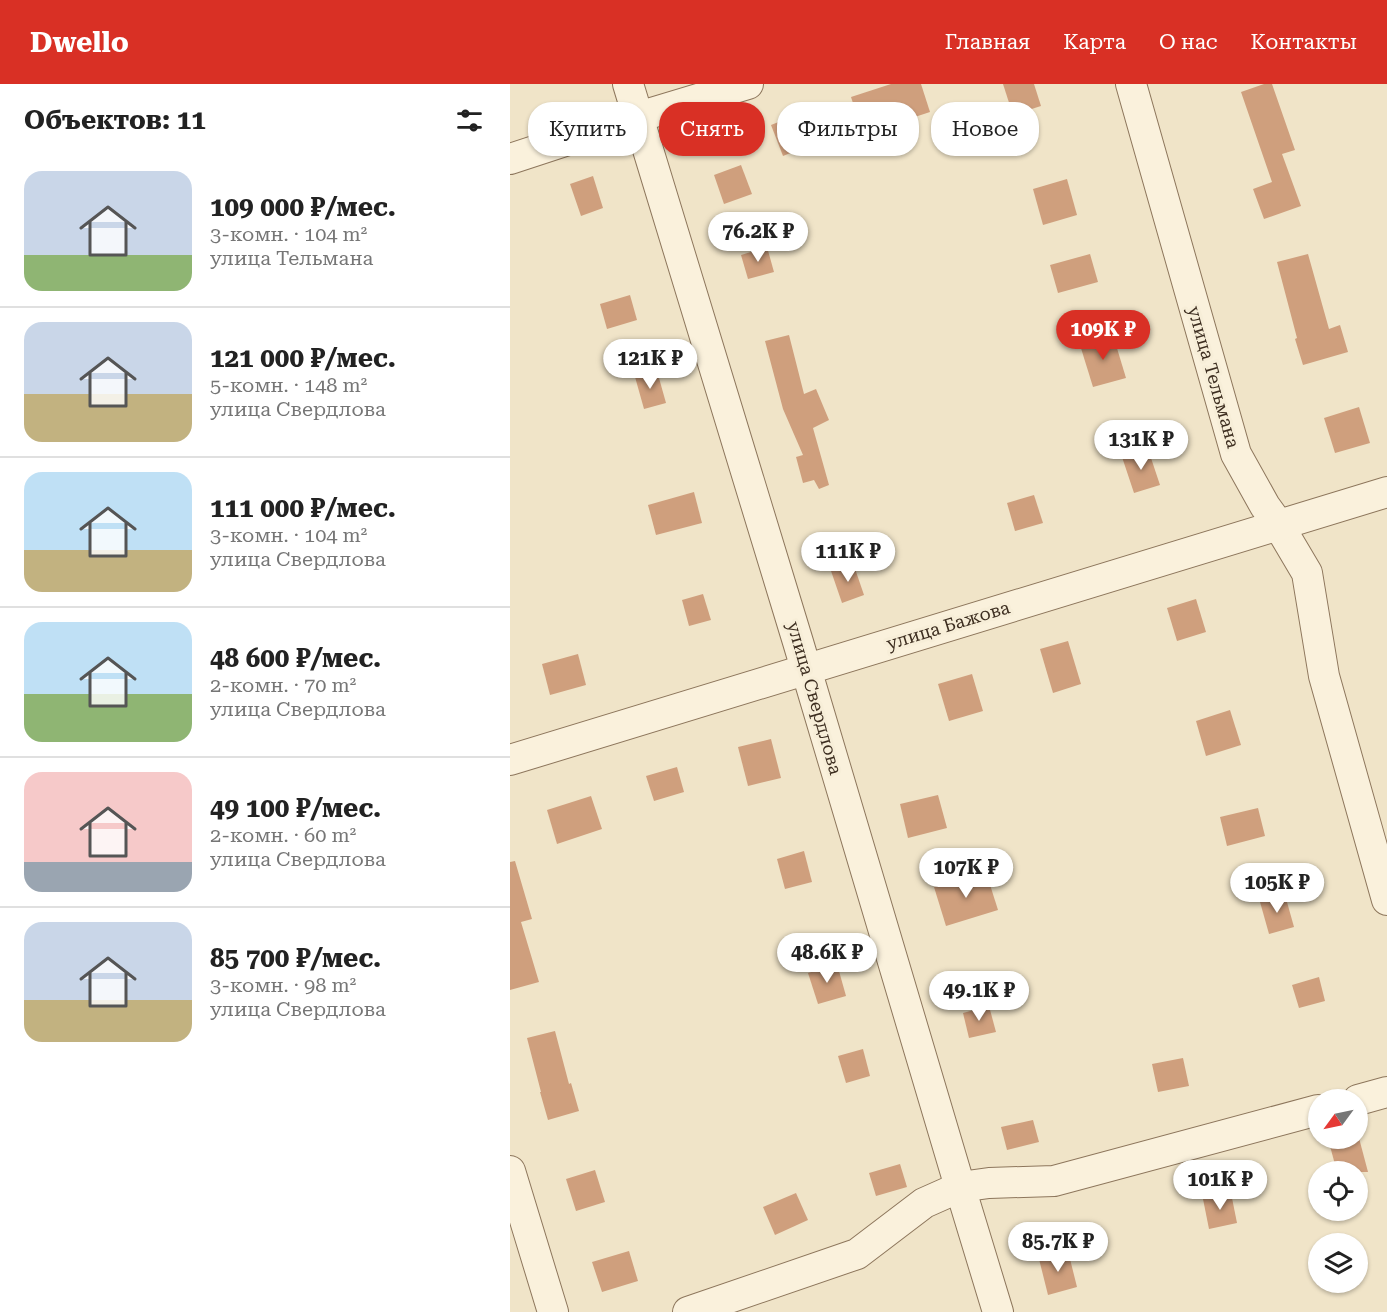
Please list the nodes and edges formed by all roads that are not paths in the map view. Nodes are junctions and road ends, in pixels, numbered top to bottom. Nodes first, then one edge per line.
1 (628, 84) edge
2 (748, 84) edge
3 (1131, 84) edge
4 (633, 102) edge
5 (647, 114) edge
6 (647, 147) edge
7 (528, 153) edge
8 (510, 159) edge
9 (1387, 492) edge
10 (1278, 524) junction
11 (806, 669) junction
12 (510, 760) edge
13 (1387, 900) edge
14 (1387, 1092) edge
15 (1368, 1097) edge
16 (1308, 1113) edge
17 (510, 1171) edge
18 (960, 1187) junction
19 (553, 1312) edge
20 (688, 1312) edge
21 (998, 1312) edge

1 - 4 street, улица Свердлова
2 - 5 street
3 - 10 street, улица Тельмана
6 - 11 street, улица Свердлова
7 - 8 street
9 - 10 street, улица Бажова
10 - 11 street, улица Бажова
10 - 13 street, улица Тельмана
11 - 12 street, улица Бажова
11 - 18 street, улица Свердлова
14 - 15 street
16 - 18 street
17 - 19 street
18 - 20 street
18 - 21 street, улица Свердлова

